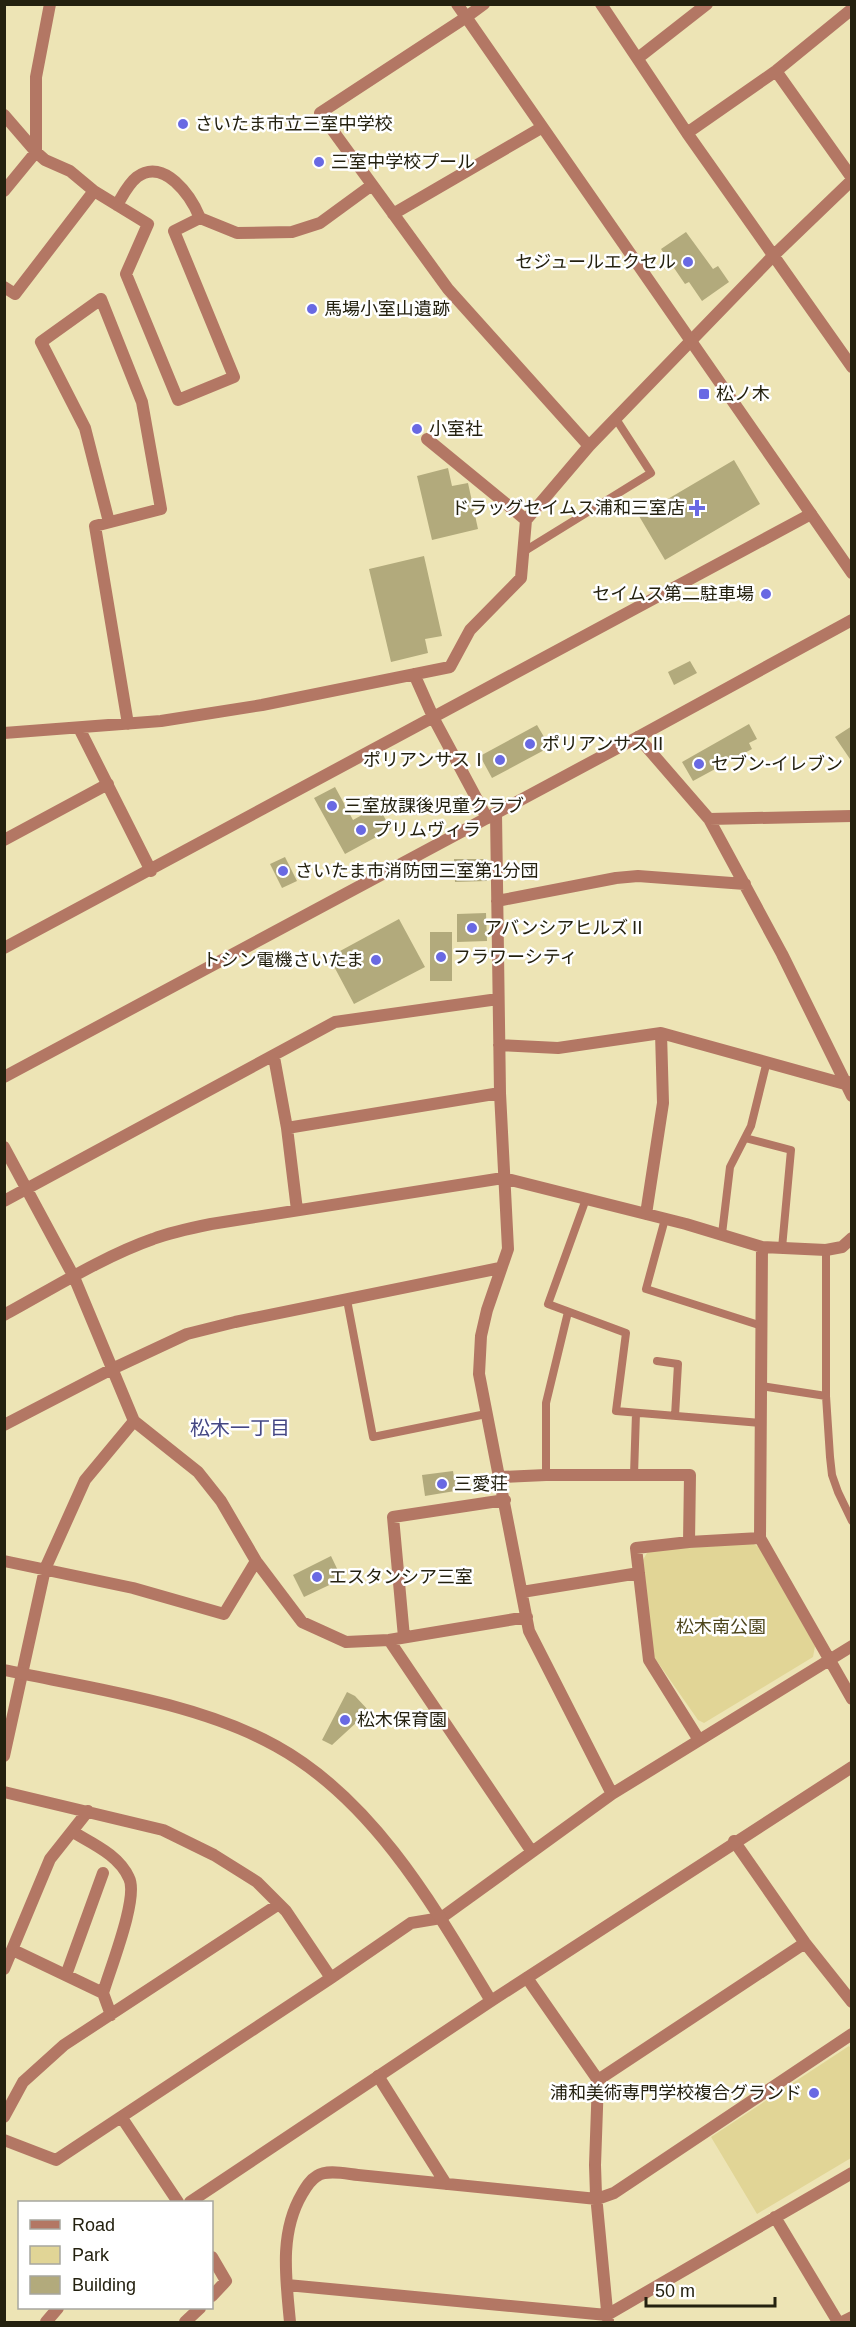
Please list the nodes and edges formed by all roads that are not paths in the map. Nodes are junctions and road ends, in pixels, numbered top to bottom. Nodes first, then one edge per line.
1 (50, 4) edge
2 (457, 4) edge
3 (484, 4) edge
4 (601, 4) edge
5 (707, 4) edge
6 (852, 9) edge
7 (465, 18) junction
8 (638, 58) junction
9 (776, 71) junction
10 (4, 115) edge
11 (541, 128) junction
12 (687, 133) junction
13 (36, 152) junction
14 (852, 179) edge
15 (372, 185) junction
16 (4, 191) edge
17 (94, 191) junction
18 (117, 205) junction
19 (393, 214) junction
20 (200, 218) junction
21 (773, 256) junction
22 (4, 287) edge
23 (690, 342) junction
24 (852, 367) edge
25 (616, 419) junction
26 (427, 439) dead end
27 (589, 446) junction
28 (811, 514) junction
29 (526, 520) junction
30 (109, 522) junction
31 (523, 552) junction
32 (852, 573) edge
33 (852, 620) edge
34 (414, 674) junction
35 (434, 719) junction
36 (128, 724) junction
37 (80, 728) junction
38 (4, 733) edge
39 (638, 737) junction
40 (108, 784) junction
41 (492, 816) junction
42 (852, 816) edge
43 (709, 819) junction
44 (4, 840) edge
45 (151, 871) junction
46 (745, 884) junction
47 (497, 901) junction
48 (4, 948) edge
49 (498, 999) junction
50 (661, 1033) junction
51 (499, 1045) junction
52 (274, 1057) junction
53 (767, 1061) junction
54 (4, 1077) edge
55 (848, 1083) edge
56 (500, 1094) junction
57 (852, 1096) edge
58 (287, 1128) junction
59 (745, 1138) junction
60 (4, 1147) edge
61 (503, 1178) junction
62 (27, 1188) junction
63 (586, 1199) junction
64 (4, 1201) edge
65 (297, 1210) junction
66 (646, 1214) junction
67 (665, 1219) junction
68 (722, 1234) junction
69 (852, 1238) edge
70 (762, 1247) junction
71 (782, 1248) junction
72 (826, 1250) junction
73 (500, 1268) junction
74 (74, 1277) junction
75 (347, 1300) junction
76 (568, 1312) junction
77 (4, 1315) edge
78 (762, 1326) junction
79 (657, 1361) dead end
80 (112, 1369) junction
81 (761, 1386) junction
82 (826, 1396) junction
83 (636, 1413) junction
84 (486, 1414) junction
85 (675, 1416) junction
86 (134, 1421) junction
87 (761, 1423) junction
88 (4, 1425) edge
89 (546, 1475) junction
90 (634, 1475) junction
91 (500, 1477) junction
92 (505, 1500) junction
93 (852, 1521) edge
94 (760, 1539) junction
95 (688, 1542) junction
96 (4, 1561) edge
97 (256, 1561) junction
98 (45, 1569) junction
99 (639, 1573) junction
100 (522, 1592) junction
101 (526, 1617) junction
102 (404, 1637) junction
103 (389, 1640) junction
104 (852, 1646) edge
105 (829, 1660) junction
106 (4, 1670) edge
107 (22, 1674) junction
108 (852, 1699) edge
109 (699, 1740) junction
110 (4, 1756) edge
111 (852, 1767) edge
112 (4, 1792) edge
113 (612, 1794) junction
114 (88, 1811) junction
115 (73, 1832) junction
116 (734, 1841) junction
117 (532, 1852) junction
118 (103, 1873) dead end
119 (279, 1904) junction
120 (441, 1918) junction
121 (805, 1943) junction
122 (13, 1950) junction
123 (4, 1969) edge
124 (66, 1975) junction
125 (331, 1978) junction
126 (527, 1978) junction
127 (103, 1993) junction
128 (491, 2001) junction
129 (852, 2002) edge
130 (111, 2014) junction
131 (852, 2034) edge
132 (378, 2076) junction
133 (598, 2080) junction
134 (4, 2117) edge
135 (122, 2118) junction
136 (4, 2140) edge
137 (852, 2173) edge
138 (446, 2184) junction
139 (597, 2199) junction
140 (177, 2201) edge
141 (191, 2201) edge
142 (775, 2217) junction
143 (213, 2259) edge
144 (287, 2285) junction
145 (213, 2295) edge
146 (56, 2309) edge
147 (198, 2309) edge
148 (852, 2317) edge
149 (608, 2319) edge
150 (46, 2322) edge
151 (185, 2322) edge
152 (290, 2322) edge
153 (840, 2322) edge

1 - 13 street
2 - 7 street
3 - 7 street
4 - 8 street
5 - 8 street
6 - 9 street
7 - 11 street
7 - 15 street
8 - 12 street
9 - 12 street
9 - 14 street
10 - 13 street
11 - 19 street
11 - 23 street
12 - 21 street
13 - 16 street
13 - 17 street
14 - 21 street
15 - 19 street
15 - 20 street
17 - 18 street
17 - 22 street
18 - 20 street
18 - 20 street
19 - 27 street
21 - 23 street
21 - 24 street
23 - 25 street
23 - 28 street
25 - 27 street
25 - 31 lane
26 - 29 street
27 - 29 street
28 - 32 street
28 - 35 street
29 - 31 street
30 - 30 street
30 - 36 street
31 - 34 street
33 - 39 street
34 - 35 street
34 - 36 street
35 - 41 street
35 - 45 street
36 - 37 street
37 - 38 street
37 - 40 street
39 - 41 street
39 - 43 street
40 - 44 street
40 - 45 street
41 - 47 street
41 - 54 street
42 - 43 street
43 - 46 street
45 - 48 street
46 - 47 street
46 - 55 street
47 - 49 street
49 - 51 street
49 - 52 street
50 - 51 street
50 - 53 street
50 - 66 street
51 - 56 street
52 - 58 street
52 - 62 street
53 - 55 street
53 - 59 lane
55 - 57 street
56 - 58 street
56 - 61 street
58 - 65 street
59 - 68 lane
59 - 71 lane
60 - 62 street
61 - 63 street
61 - 65 street
61 - 73 street
62 - 64 street
62 - 74 street
63 - 66 street
63 - 76 lane
65 - 74 street
66 - 67 street
67 - 68 street
67 - 78 lane
68 - 70 street
69 - 72 street
70 - 71 street
70 - 78 street
71 - 72 street
72 - 82 lane
73 - 75 street
73 - 84 street
74 - 77 street
74 - 80 street
75 - 80 street
75 - 84 lane
76 - 83 lane
76 - 89 lane
78 - 81 street
79 - 85 lane
80 - 86 street
80 - 88 street
81 - 82 lane
81 - 87 street
82 - 93 lane
83 - 85 lane
83 - 90 lane
84 - 91 street
85 - 87 lane
86 - 97 street
86 - 98 street
87 - 94 street
89 - 90 street
89 - 91 street
90 - 95 street
91 - 92 street
92 - 100 street
92 - 102 street
94 - 95 street
94 - 105 street
95 - 99 street
96 - 98 street
97 - 98 street
97 - 103 street
98 - 107 street
99 - 100 street
99 - 109 street
100 - 101 street
101 - 102 street
101 - 113 street
102 - 103 street
103 - 117 street
104 - 105 street
105 - 108 street
105 - 109 street
106 - 107 street
107 - 110 street
107 - 120 street
109 - 113 street
111 - 116 street
112 - 114 street
113 - 117 street
114 - 115 street
114 - 119 street
115 - 122 street
115 - 127 street
116 - 121 street
116 - 126 street
117 - 120 street
118 - 124 street
119 - 125 street
119 - 130 street
120 - 125 street
120 - 128 street
121 - 129 street
121 - 133 street
122 - 123 street
122 - 124 street
124 - 127 street
125 - 135 street
126 - 128 street
126 - 133 street
127 - 130 street
128 - 132 street
130 - 134 street
131 - 139 street
132 - 138 street
132 - 141 street
133 - 139 street
135 - 136 street
135 - 140 street
137 - 142 street
138 - 139 street
138 - 144 street
139 - 149 street
142 - 149 street
142 - 153 street
143 - 145 street
144 - 149 street
144 - 152 street
146 - 150 street
147 - 151 street
148 - 153 street

